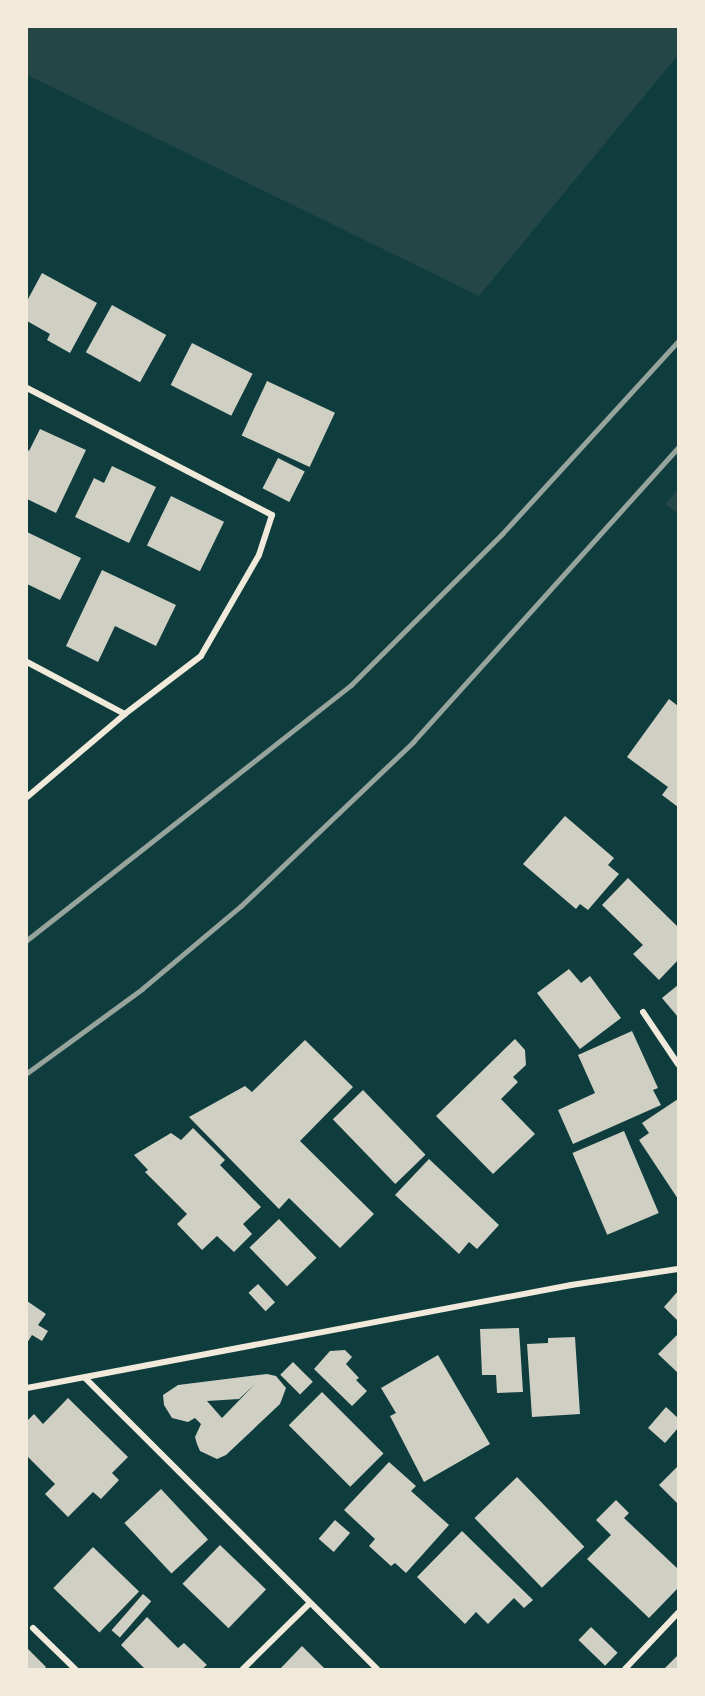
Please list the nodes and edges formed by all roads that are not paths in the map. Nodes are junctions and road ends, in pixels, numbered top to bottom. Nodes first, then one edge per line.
1 (27, 388) edge
2 (27, 662) edge
3 (125, 714) junction
4 (27, 797) edge
5 (643, 1012) dead end
6 (678, 1064) edge
7 (678, 1269) edge
8 (86, 1379) junction
9 (27, 1388) edge
10 (310, 1603) junction
11 (678, 1613) edge
12 (33, 1628) dead end
13 (75, 1669) edge
14 (243, 1669) edge
15 (377, 1669) edge
16 (625, 1669) edge

1 - 3 street
2 - 3 street
3 - 4 street
5 - 6 street
7 - 8 street
8 - 9 street
8 - 10 street
10 - 14 street
10 - 15 street
11 - 16 street
12 - 13 street

